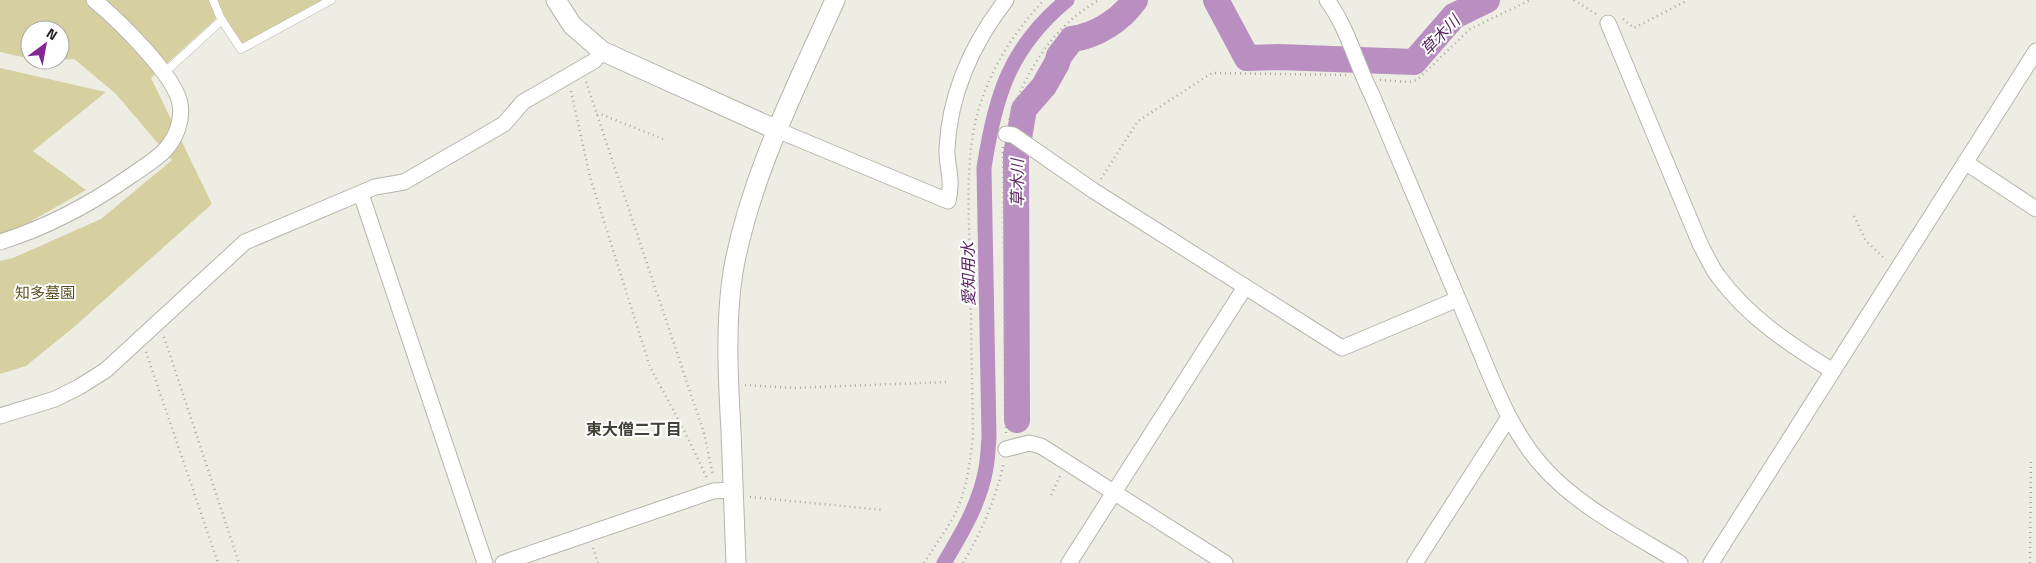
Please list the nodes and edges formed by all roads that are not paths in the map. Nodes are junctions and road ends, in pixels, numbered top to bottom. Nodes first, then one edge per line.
1 (94, 0) edge
2 (213, 0) edge
3 (331, 0) edge
4 (835, 0) edge
5 (1006, 0) edge
6 (1327, 0) edge
7 (558, 2) edge
8 (222, 20) junction
9 (1608, 22) road end
10 (602, 51) junction
11 (2036, 51) edge
12 (164, 73) junction
13 (777, 130) junction
14 (1006, 134) road end
15 (1965, 162) junction
16 (361, 194) junction
17 (2036, 209) edge
18 (0, 242) edge
19 (1245, 288) junction
20 (1458, 299) junction
21 (1833, 371) junction
22 (0, 416) edge
23 (1509, 417) junction
24 (1006, 449) road end
25 (1113, 492) junction
26 (734, 494) junction
27 (485, 563) edge
28 (503, 563) edge
29 (736, 563) edge
30 (1069, 563) edge
31 (1225, 563) edge
32 (1416, 563) edge
33 (1680, 563) edge
34 (1711, 563) edge

1 - 12 street
2 - 8 lane
3 - 8 lane
4 - 13 street
5 - 13 street
6 - 20 street
7 - 10 street
8 - 12 lane
9 - 21 street
10 - 13 street
10 - 16 street
11 - 15 street
12 - 18 street
13 - 26 street
14 - 19 street
15 - 17 street
15 - 21 street
16 - 22 street
16 - 27 street
19 - 20 street
19 - 25 street
20 - 23 street
21 - 34 street
23 - 32 street
23 - 33 street
24 - 25 street
25 - 30 street
25 - 31 street
26 - 28 street
26 - 29 street

